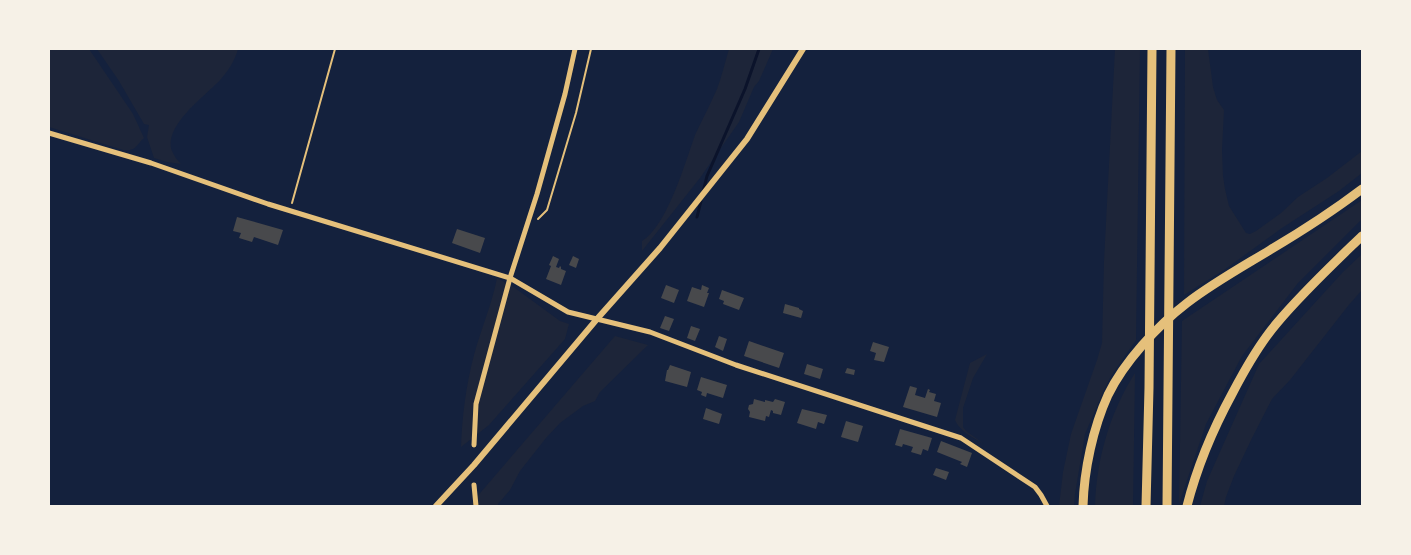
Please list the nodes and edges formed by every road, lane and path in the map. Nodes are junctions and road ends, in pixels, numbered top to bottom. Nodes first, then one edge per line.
1 (335, 49) edge
2 (575, 49) edge
3 (591, 49) edge
4 (803, 49) edge
5 (1152, 49) edge
6 (1172, 49) edge
7 (49, 133) edge
8 (1362, 189) edge
9 (290, 210) junction
10 (526, 228) junction
11 (1362, 236) edge
12 (510, 278) junction
13 (597, 319) junction
14 (474, 444) dead end
15 (474, 485) dead end
16 (436, 506) edge
17 (476, 506) edge
18 (1047, 506) edge
19 (1083, 506) edge
20 (1146, 506) edge
21 (1167, 506) edge
22 (1187, 506) edge

1 - 9 path
2 - 10 street
3 - 10 path
4 - 13 street
5 - 20 highway
6 - 21 highway
7 - 9 street
8 - 19 highway
9 - 12 street
10 - 12 street
11 - 22 highway
12 - 13 street
12 - 14 street
13 - 16 street
13 - 18 street
15 - 17 street

